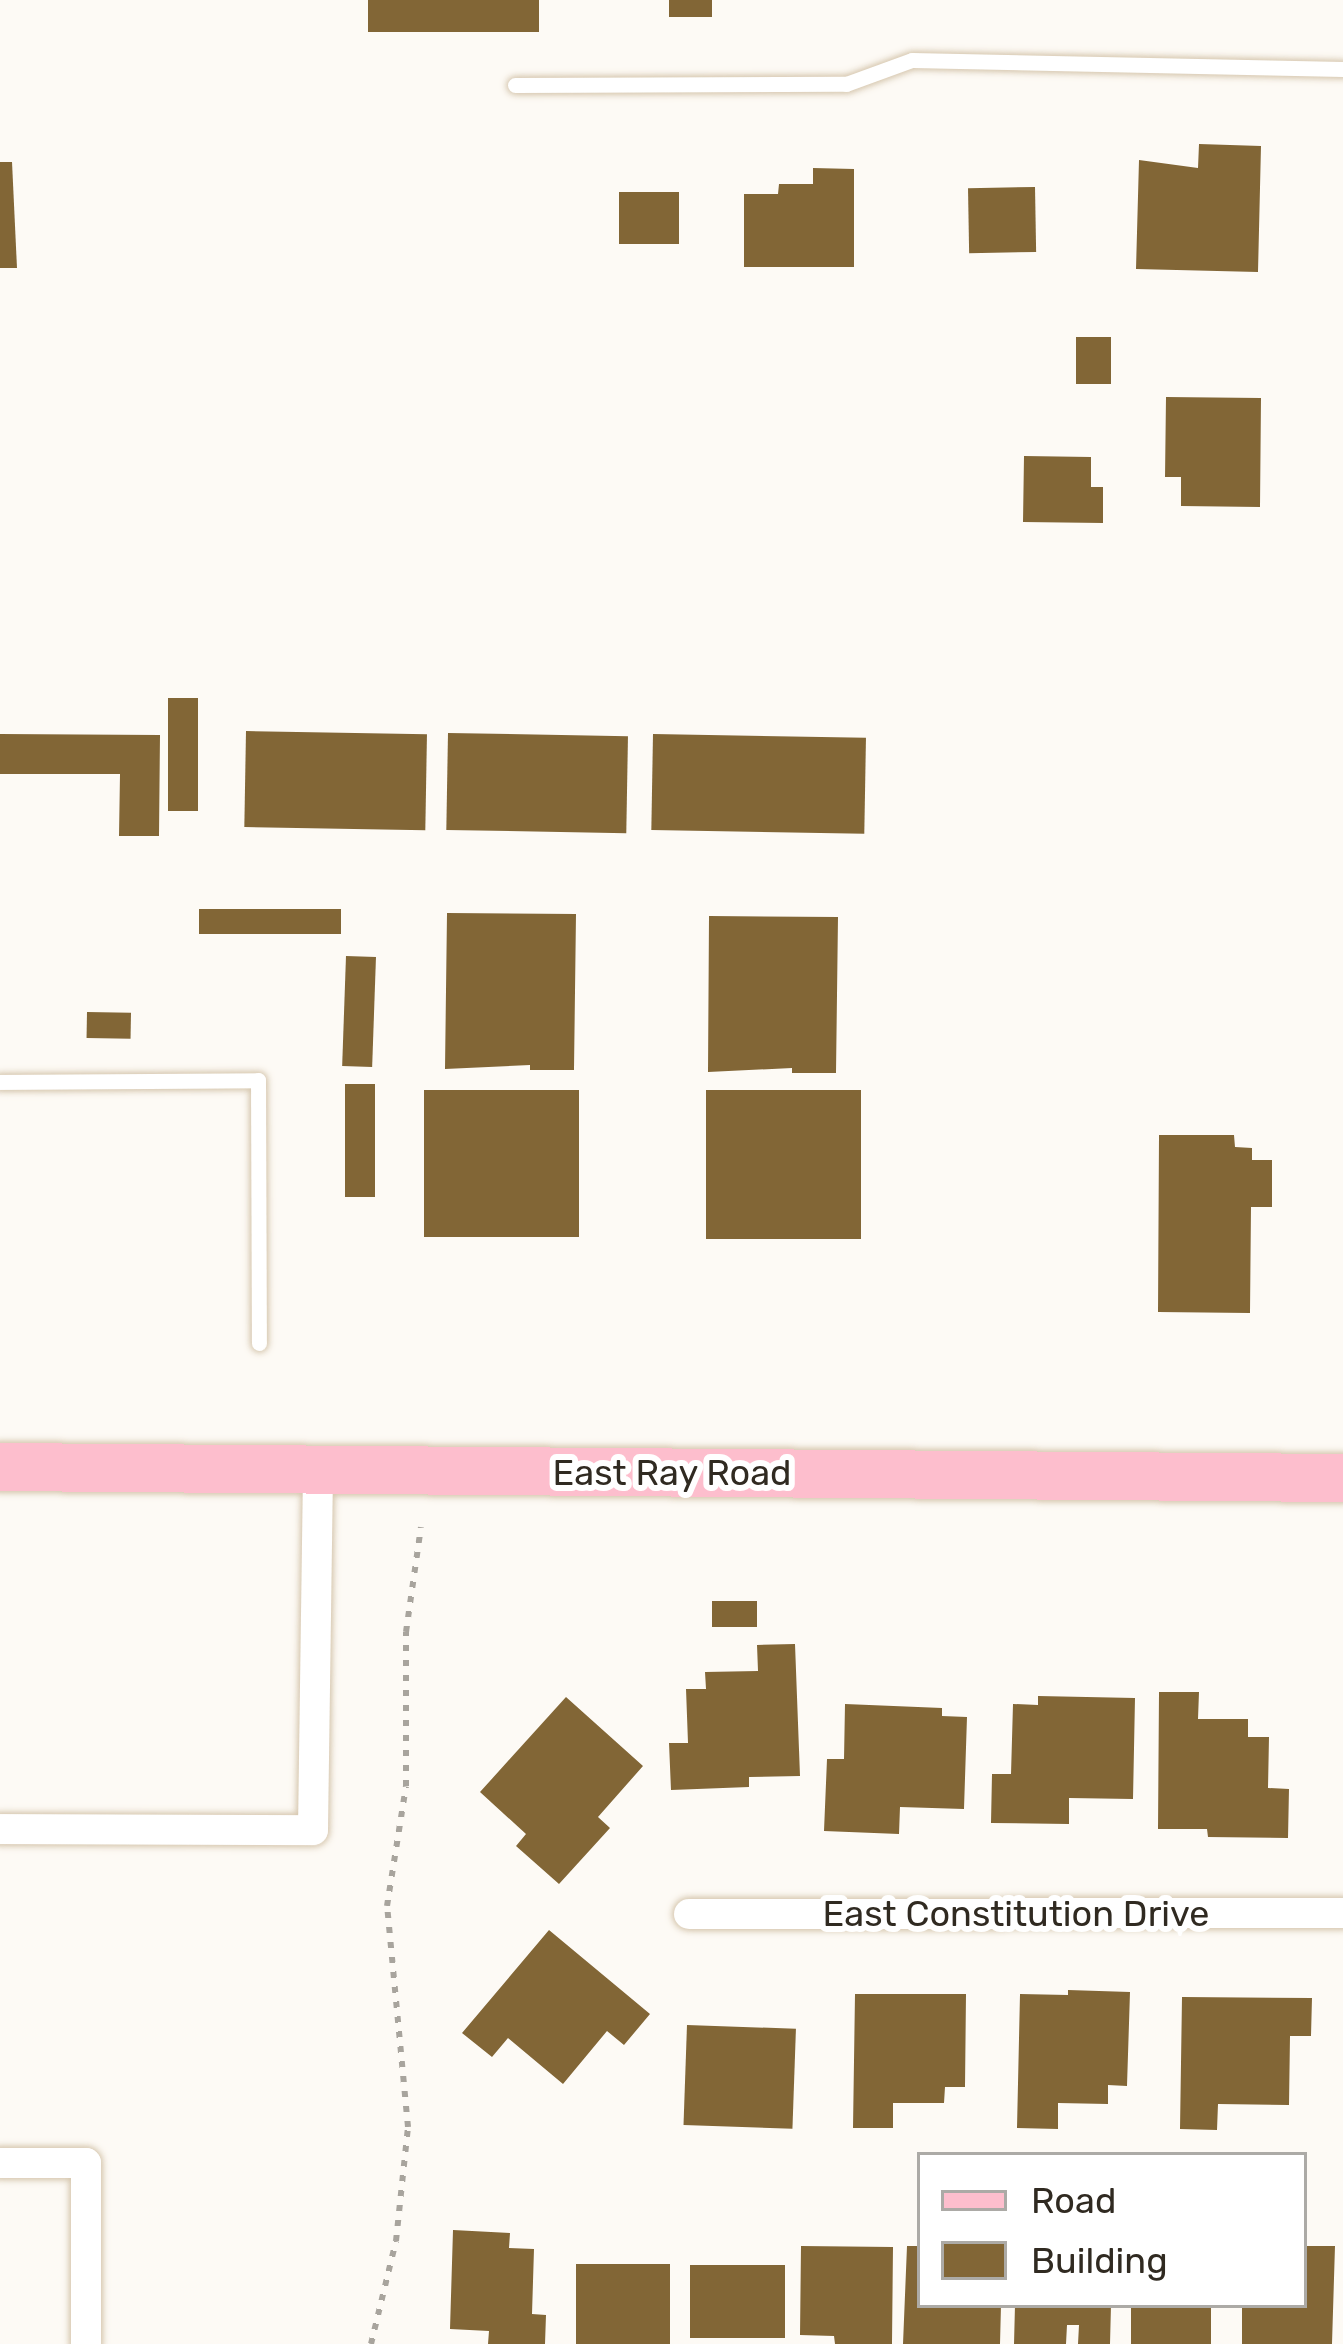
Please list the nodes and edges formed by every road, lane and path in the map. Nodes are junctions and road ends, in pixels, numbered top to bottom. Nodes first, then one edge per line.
1 (1343, 69) edge
2 (515, 86) dead end
3 (0, 1082) edge
4 (259, 1342) dead end
5 (0, 1467) edge
6 (318, 1470) junction
7 (1343, 1478) edge
8 (421, 1527) dead end
9 (0, 1829) edge
10 (1343, 1913) edge
11 (689, 1914) dead end
12 (0, 2163) edge
13 (86, 2344) edge
14 (371, 2344) edge

1 - 2 lane
3 - 4 lane
5 - 6 main road, East Ray Road
6 - 7 main road, East Ray Road
6 - 9 street
8 - 14 path
10 - 11 street, East Constitution Drive
12 - 13 street

